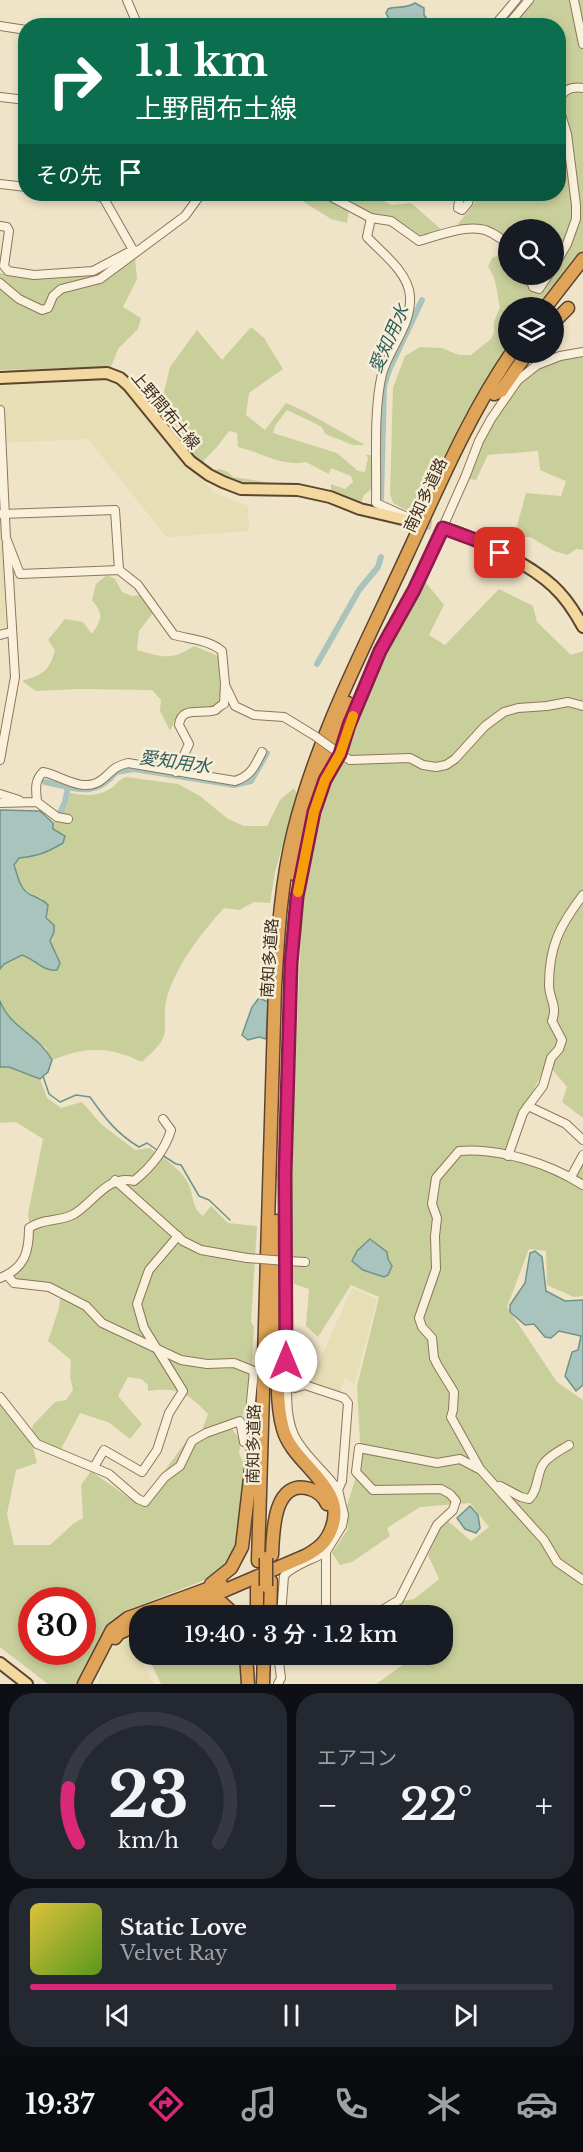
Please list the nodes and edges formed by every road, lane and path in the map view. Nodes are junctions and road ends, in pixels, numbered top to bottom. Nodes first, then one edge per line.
1 (127, 0) edge
2 (516, 0) edge
3 (529, 0) edge
4 (574, 0) edge
5 (135, 18) edge
6 (501, 18) edge
7 (514, 18) edge
8 (0, 26) edge
9 (18, 29) edge
10 (583, 44) edge
11 (583, 88) edge
12 (566, 90) edge
13 (0, 97) edge
14 (18, 99) edge
15 (566, 131) edge
16 (0, 184) edge
17 (18, 186) edge
18 (106, 201) edge
19 (196, 201) edge
20 (339, 201) edge
21 (458, 201) edge
22 (469, 201) edge
23 (371, 218) junction
24 (0, 226) edge
25 (498, 236) edge
26 (564, 249) edge
27 (135, 250) junction
28 (583, 259) edge
29 (583, 271) edge
30 (0, 283) edge
31 (554, 297) edge
32 (563, 297) edge
33 (567, 308) dead end
34 (564, 311) edge
35 (583, 352) edge
36 (505, 363) edge
37 (514, 363) edge
38 (520, 363) edge
39 (0, 378) edge
40 (494, 394) junction
41 (0, 410) edge
42 (2, 514) edge
43 (407, 520) joint
44 (443, 528) junction
45 (6, 538) junction
46 (119, 570) junction
47 (583, 627) edge
48 (11, 632) junction
49 (0, 635) edge
50 (225, 684) junction
51 (583, 706) edge
52 (262, 752) dead end
53 (340, 754) junction
54 (0, 760) edge
55 (176, 772) junction
56 (0, 794) edge
57 (27, 802) junction
58 (37, 802) junction
59 (0, 803) edge
60 (68, 819) dead end
61 (583, 895) edge
62 (528, 1106) junction
63 (163, 1119) dead end
64 (583, 1140) edge
65 (583, 1155) edge
66 (508, 1156) junction
67 (571, 1177) junction
68 (115, 1180) junction
69 (583, 1185) edge
70 (178, 1236) junction
71 (267, 1248) junction
72 (286, 1261) junction
73 (305, 1262) dead end
74 (3, 1277) edge
75 (275, 1289) junction
76 (159, 1349) junction
77 (287, 1385) junction
78 (0, 1397) edge
79 (569, 1445) dead end
80 (344, 1457) junction
81 (358, 1459) junction
82 (94, 1467) junction
83 (480, 1469) junction
84 (493, 1483) junction
85 (338, 1490) junction
86 (326, 1552) junction
87 (265, 1558) junction
88 (583, 1580) edge
89 (265, 1585) junction
90 (200, 1596) junction
91 (182, 1605) edge
92 (224, 1605) edge
93 (260, 1605) edge
94 (265, 1605) edge
95 (268, 1605) edge
96 (282, 1605) edge
97 (326, 1605) edge
98 (389, 1605) edge
99 (129, 1629) edge
100 (0, 1663) edge
101 (247, 1665) edge
102 (256, 1665) edge
103 (264, 1665) edge
104 (279, 1665) edge
105 (27, 1684) edge
106 (84, 1684) edge
107 (90, 1684) edge
108 (248, 1684) edge
109 (255, 1684) edge
110 (263, 1684) edge
111 (279, 1684) edge

1 - 5 street
2 - 6 street
3 - 7 street
4 - 10 street
8 - 9 street
11 - 12 street
13 - 14 street
15 - 26 street
16 - 17 street
18 - 27 street
19 - 27 street
20 - 23 street
21 - 22 street
23 - 25 street
23 - 43 street
24 - 27 street
27 - 30 street
28 - 31 highway
29 - 32 highway
33 - 34 highway
35 - 44 street
36 - 71 highway, 南知多道路
37 - 40 highway, 南知多道路
38 - 40 highway
39 - 43 main road, 上野間布土線
40 - 75 highway, 南知多道路
41 - 42 street
42 - 45 street
42 - 46 street
44 - 47 main road
44 - 53 street
45 - 46 street
45 - 48 street
46 - 50 street
48 - 49 street
48 - 54 street
50 - 53 street, bridge
50 - 55 street
51 - 53 street
52 - 55 street
53 - 72 street
55 - 58 street
56 - 57 street
57 - 58 street
57 - 59 street
58 - 60 street
61 - 62 street
62 - 64 street
62 - 66 street
63 - 68 street
65 - 67 street
66 - 67 street
66 - 83 street
67 - 69 street
68 - 70 street
68 - 74 street
70 - 72 street, bridge
70 - 76 street
71 - 87 highway, 南知多道路
71 - 90 highway
72 - 73 street
72 - 77 street
74 - 76 street
75 - 87 highway, 南知多道路
75 - 90 highway
76 - 82 street
76 - 82 street
77 - 80 street
77 - 85 street
78 - 82 street
79 - 84 street
80 - 81 street
80 - 85 street
81 - 83 street
81 - 98 street
83 - 84 street
84 - 88 street
85 - 86 street
86 - 96 street
86 - 97 street
87 - 89 highway, 南知多道路, bridge
87 - 90 highway
89 - 93 highway, 南知多道路
89 - 94 highway, 南知多道路
89 - 95 highway
90 - 91 highway
90 - 92 highway
90 - 106 highway
99 - 107 highway
100 - 105 main road
101 - 108 highway
102 - 109 highway
103 - 110 highway
104 - 111 street

